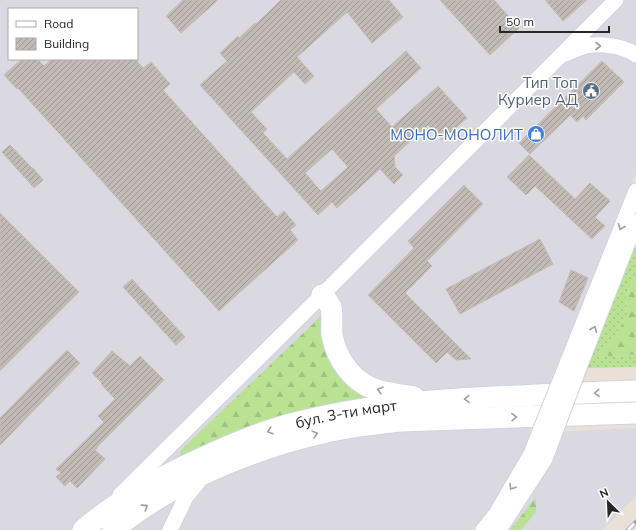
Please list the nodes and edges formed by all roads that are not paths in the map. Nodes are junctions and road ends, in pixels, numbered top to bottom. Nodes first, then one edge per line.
1 (616, 0) edge
2 (636, 55) edge
3 (560, 56) junction
4 (636, 191) edge
5 (636, 222) edge
6 (322, 295) junction
7 (574, 363) junction
8 (636, 391) edge
9 (432, 401) junction
10 (636, 413) edge
11 (538, 456) junction
12 (204, 474) junction
13 (87, 526) edge
14 (113, 530) edge
15 (170, 530) edge
16 (483, 530) edge
17 (500, 530) edge

1 - 3 street
3 -> 2 street
3 - 6 street
4 -> 7 street
7 -> 5 street
9 -> 6 main road
6 - 13 street
7 - 11 street, bridge
8 -> 9 main road, бул. 3-ти март
9 -> 13 main road, бул. 3-ти март
12 -> 10 main road, бул. 3-ти март
11 -> 16 street
11 - 17 street
14 -> 12 main road, бул. 3-ти март
12 - 15 street

